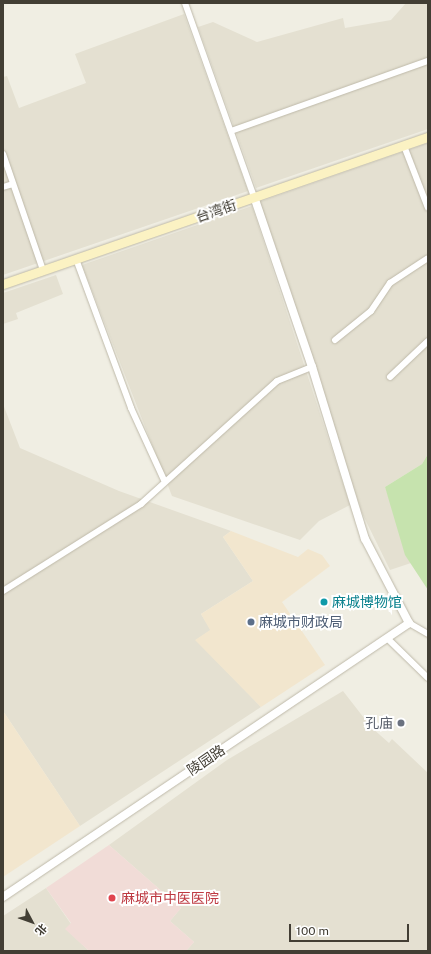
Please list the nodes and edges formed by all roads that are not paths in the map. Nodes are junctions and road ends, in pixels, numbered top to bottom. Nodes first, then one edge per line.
1 (185, 3) edge
2 (428, 61) edge
3 (231, 131) junction
4 (428, 137) edge
5 (404, 146) junction
6 (3, 154) edge
7 (13, 184) junction
8 (3, 187) edge
9 (254, 198) junction
10 (428, 208) edge
11 (428, 258) edge
12 (76, 259) junction
13 (43, 270) junction
14 (3, 284) edge
15 (335, 340) dead end
16 (428, 341) edge
17 (312, 367) junction
18 (390, 378) dead end
19 (164, 480) junction
20 (3, 591) edge
21 (409, 623) junction
22 (428, 634) edge
23 (387, 638) junction
24 (428, 678) edge
25 (3, 897) edge

1 - 3 street
2 - 3 street
3 - 9 street
4 - 5 main road, 台湾街
5 - 9 main road, 台湾街
5 - 10 street
6 - 7 street
7 - 8 street
7 - 13 street
9 - 12 main road, 台湾街
9 - 17 street
11 - 15 street
12 - 13 main road, 台湾街
12 - 19 street
13 - 14 main road, 台湾街
16 - 18 street
17 - 19 street
17 - 21 street
19 - 20 street
21 - 22 street
21 - 23 street, 陵园路
23 - 24 street
23 - 25 street, 陵园路

